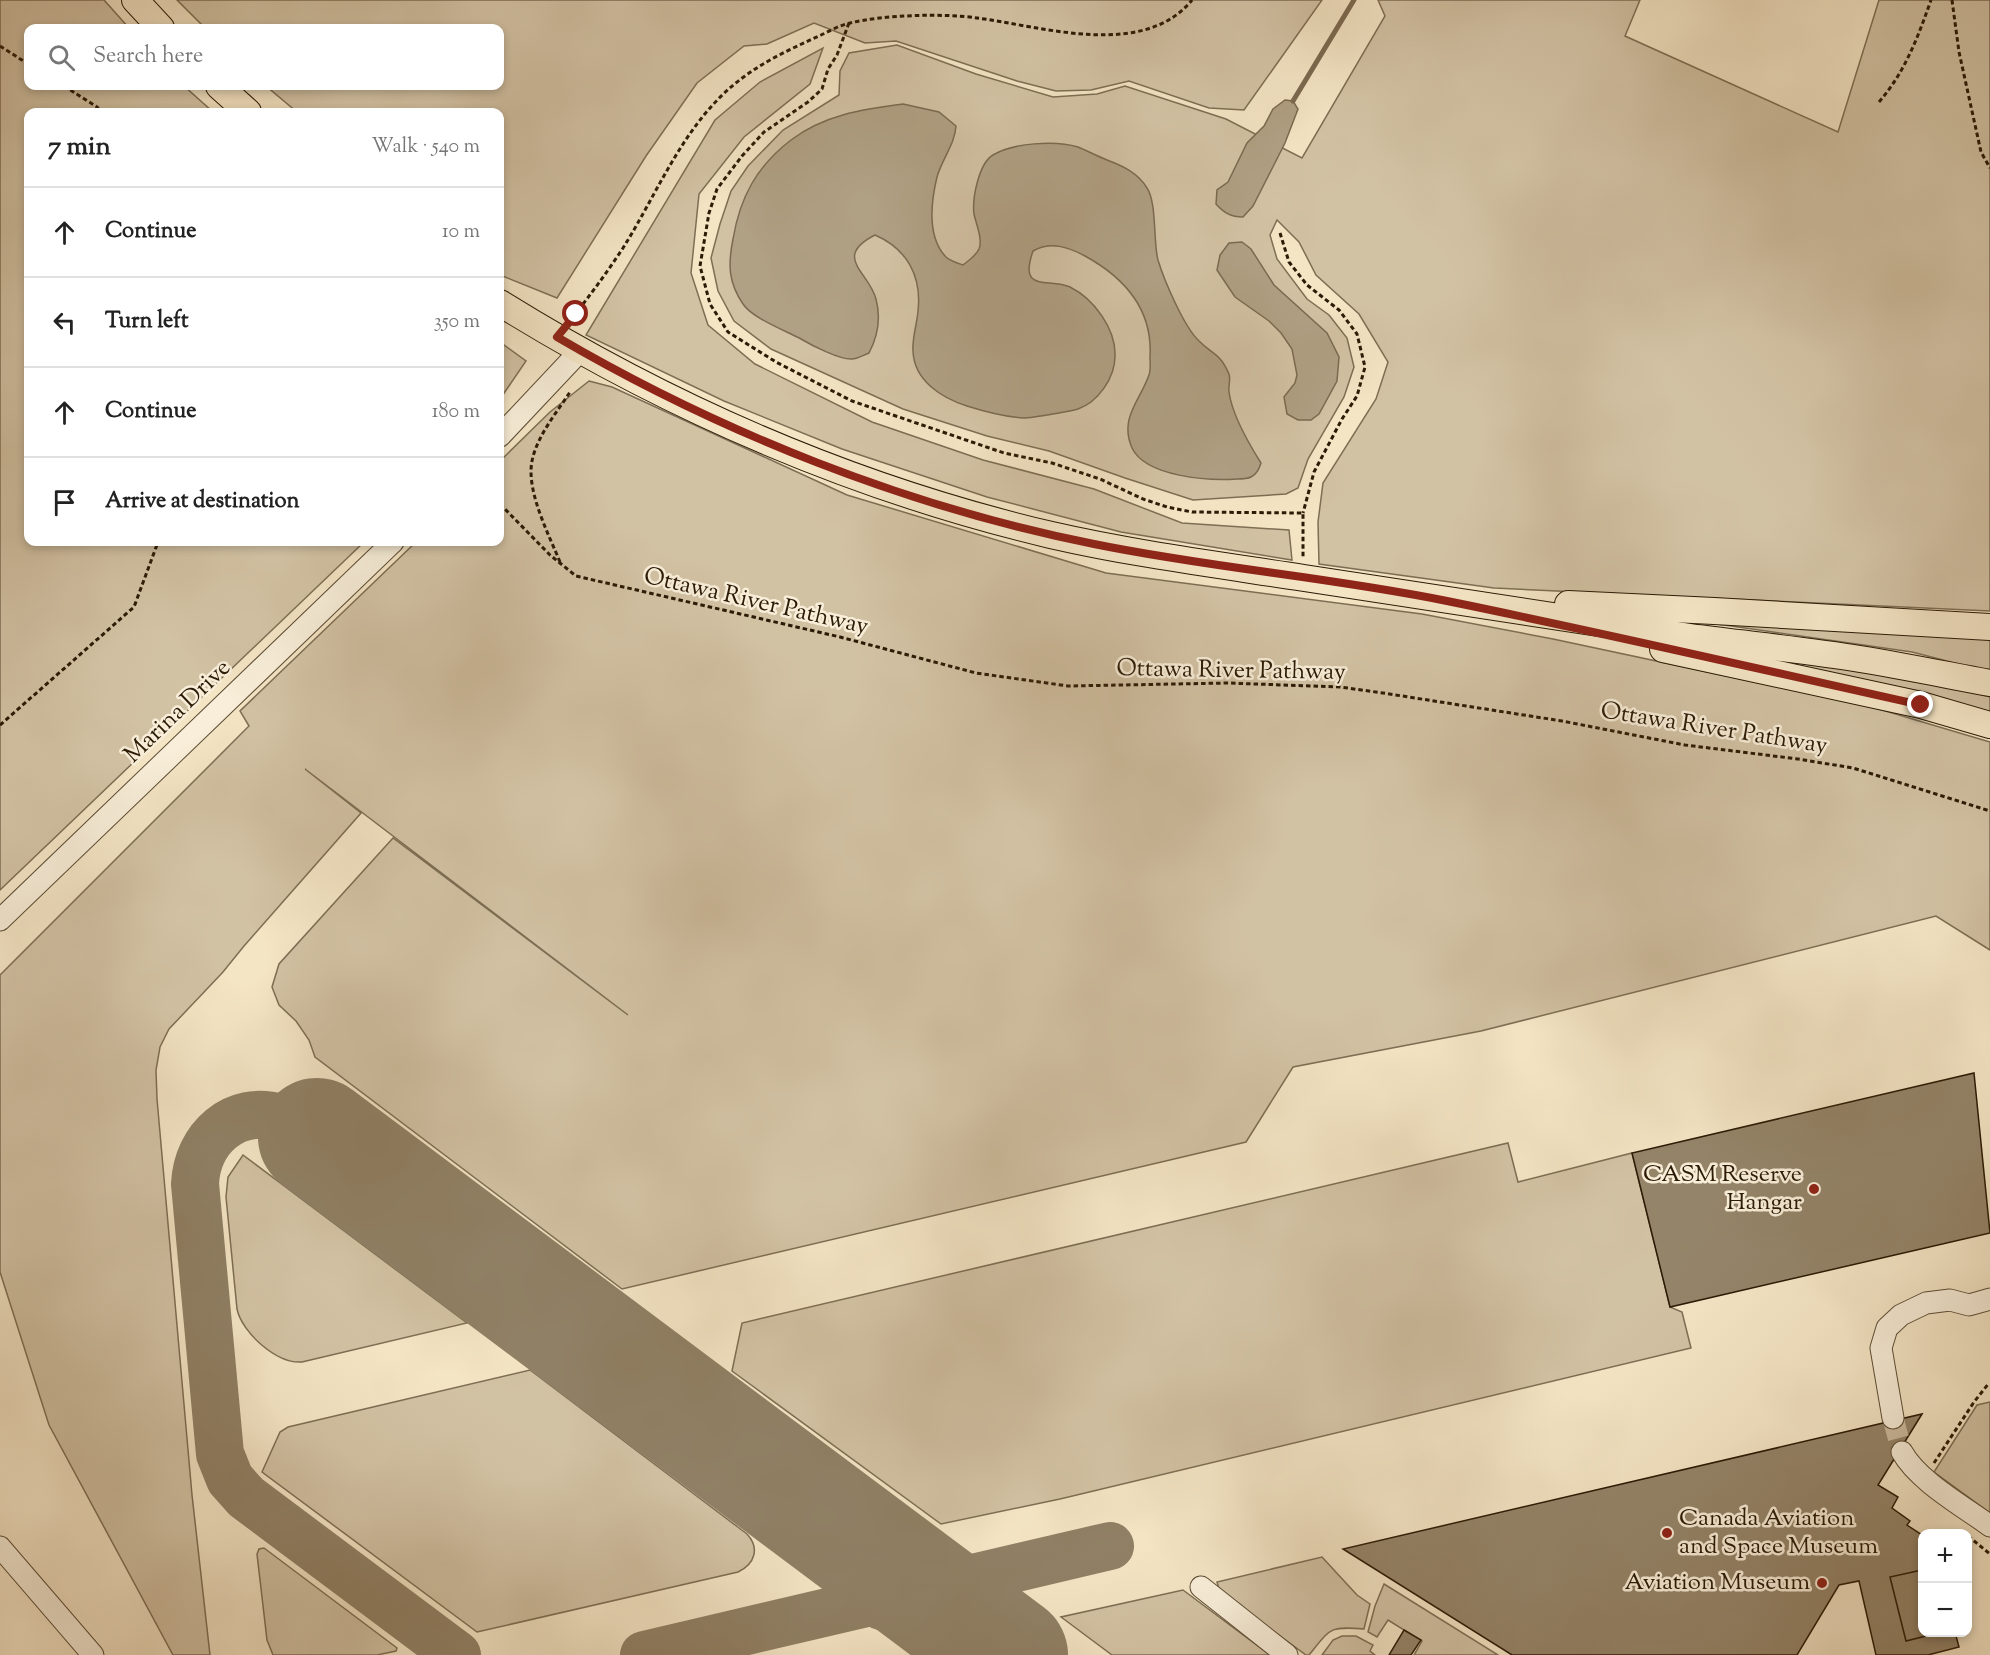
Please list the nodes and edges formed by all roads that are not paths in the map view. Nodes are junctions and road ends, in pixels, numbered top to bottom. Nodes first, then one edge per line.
1 (135, 0) edge
2 (157, 24) edge
3 (223, 90) edge
4 (244, 108) edge
5 (504, 305) edge
6 (586, 354) junction
7 (504, 432) edge
8 (389, 546) edge
9 (1444, 600) junction
10 (1990, 627) edge
11 (1990, 683) edge
12 (1990, 725) edge
13 (0, 920) edge
14 (1990, 1299) edge
15 (1893, 1418) tunnel mouth
16 (1902, 1452) tunnel mouth
17 (1990, 1526) edge
18 (0, 1547) edge
19 (1201, 1587) dead end
20 (93, 1655) edge
21 (1287, 1655) edge

1 - 2 main road
3 - 4 main road
5 - 6 main road
6 - 7 street
6 - 9 main road
8 - 13 street, Marina Drive
9 - 10 main road
9 - 11 main road
9 - 12 main road
14 - 15 street
16 - 17 street
18 - 20 street
19 - 21 street

